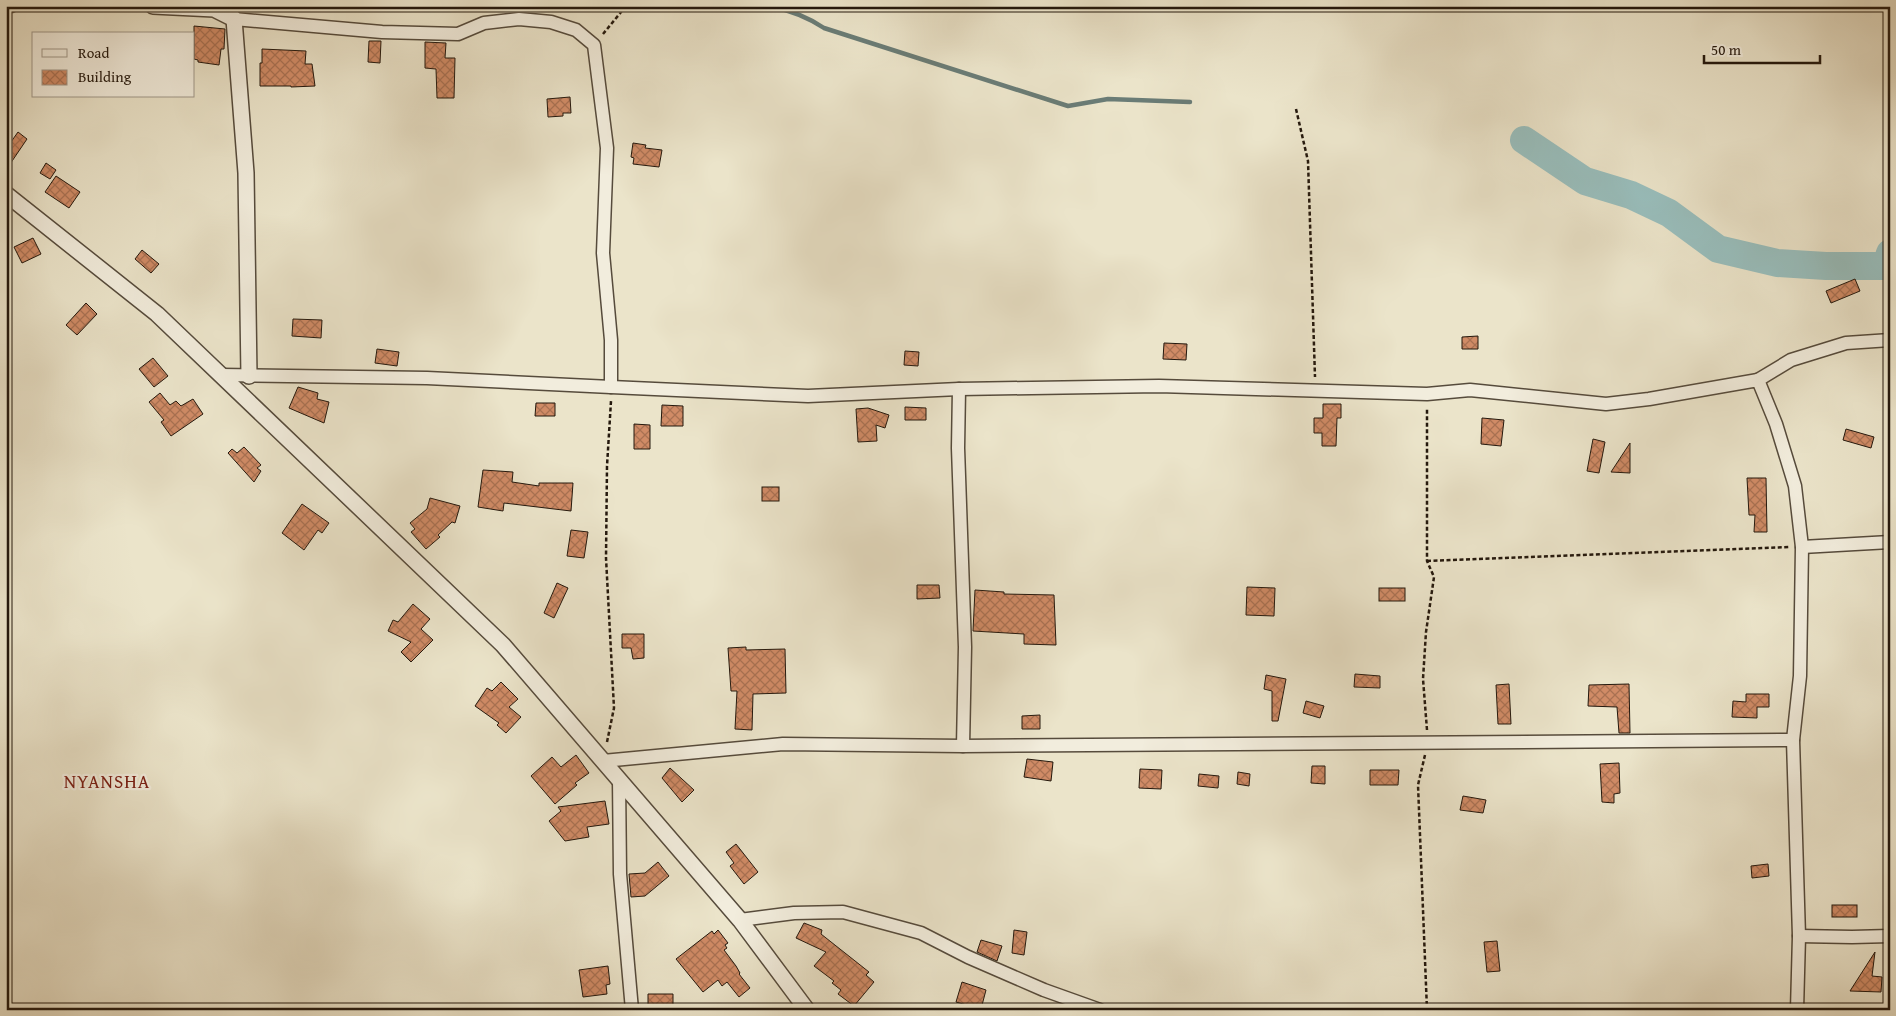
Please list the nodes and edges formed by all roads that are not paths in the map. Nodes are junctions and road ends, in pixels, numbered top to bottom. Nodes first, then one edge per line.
1 (153, 6) edge
2 (232, 12) edge
3 (6, 194) edge
4 (1890, 340) edge
5 (220, 375) junction
6 (250, 376) junction
7 (1758, 380) junction
8 (611, 387) junction
9 (959, 389) junction
10 (1890, 542) edge
11 (1802, 547) junction
12 (1793, 740) junction
13 (963, 746) junction
14 (604, 761) junction
15 (619, 779) junction
16 (740, 920) junction
17 (1799, 936) junction
18 (1890, 936) edge
19 (632, 1010) edge
20 (807, 1010) edge
21 (1100, 1010) edge
22 (1797, 1010) edge

1 - 2 street
2 - 6 street
2 - 8 street
3 - 5 street
4 - 7 street
5 - 6 street
5 - 14 street
6 - 8 street
7 - 9 street
7 - 11 street
8 - 9 street
9 - 13 street
10 - 11 street
11 - 12 street
12 - 13 street
12 - 17 street
13 - 14 street
14 - 15 street
15 - 16 street
15 - 19 street
16 - 20 street
16 - 21 street
17 - 18 street
17 - 22 street

